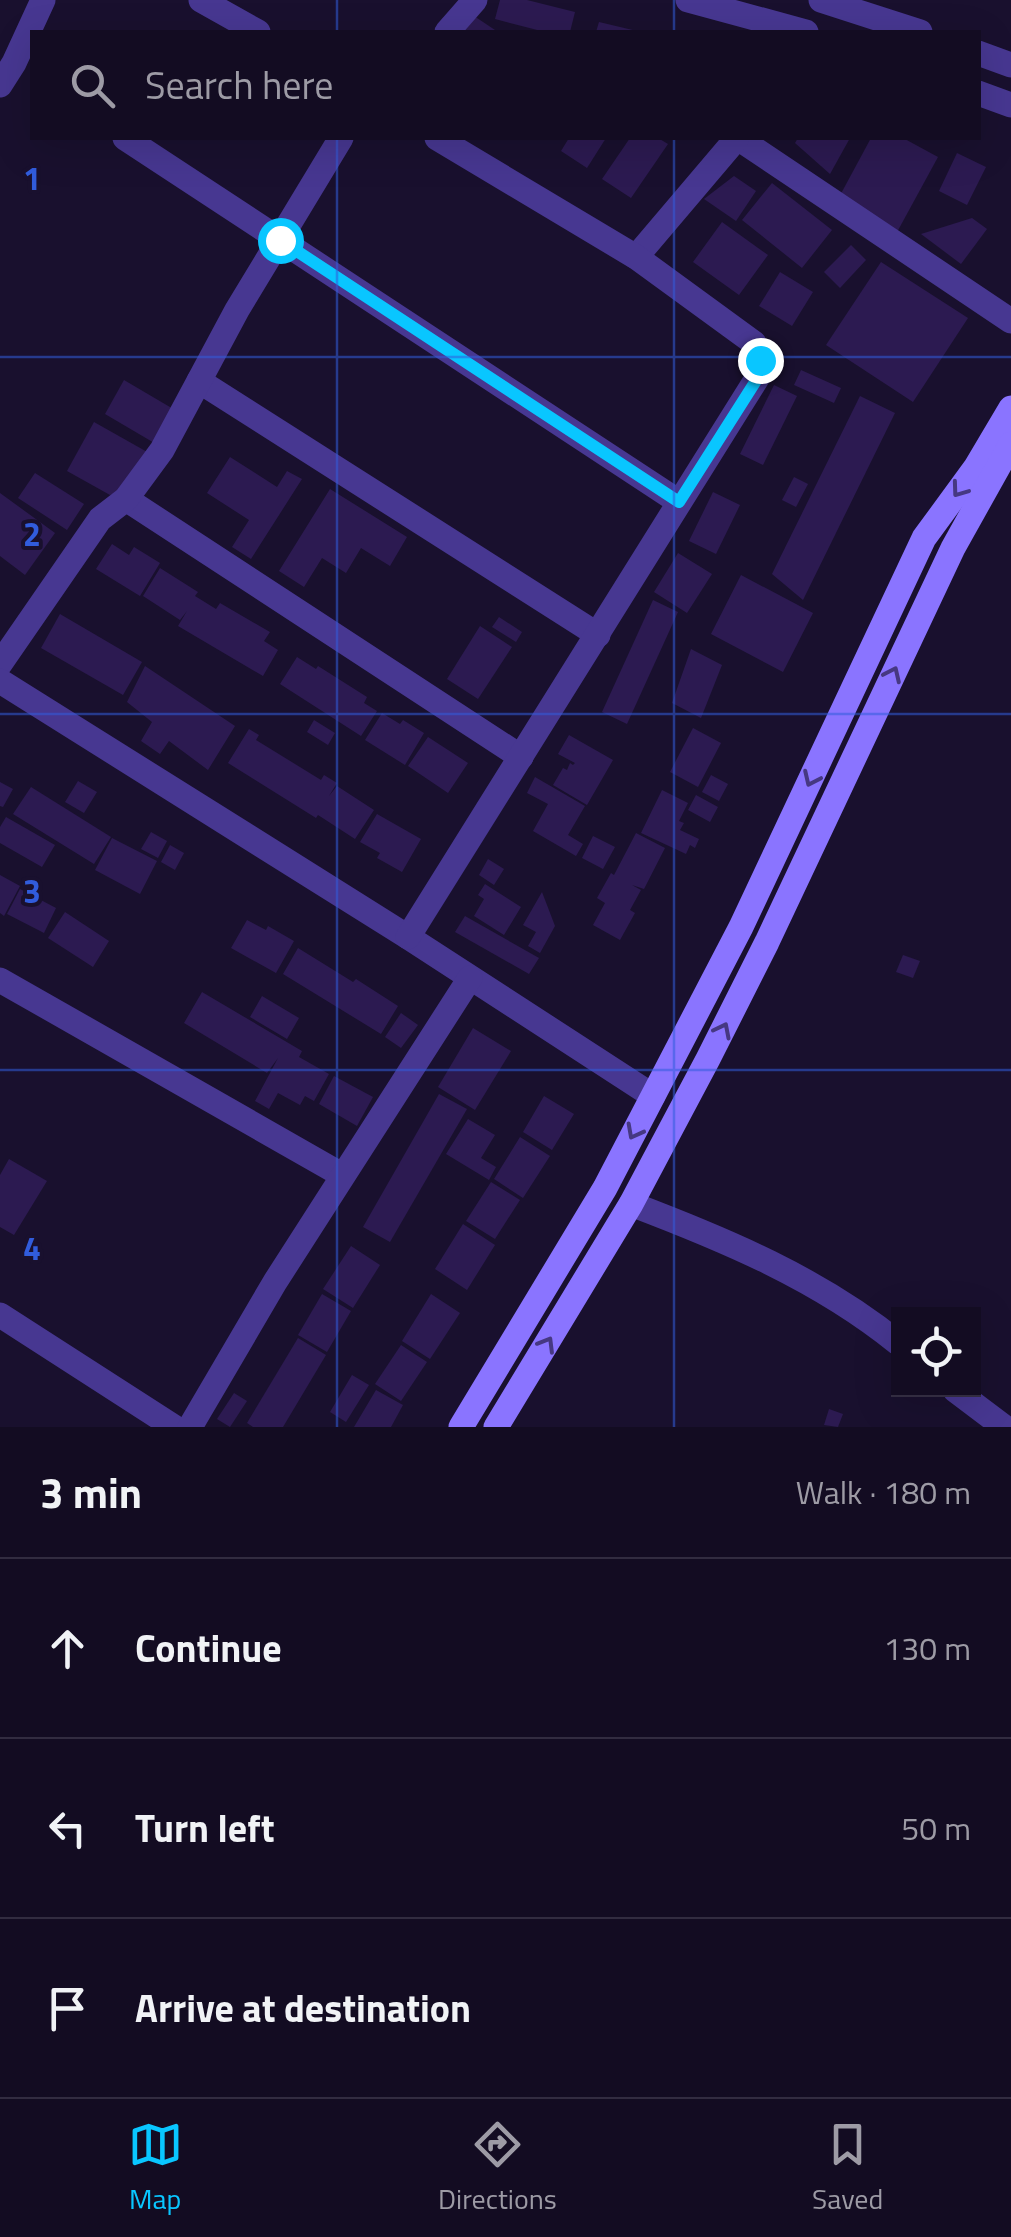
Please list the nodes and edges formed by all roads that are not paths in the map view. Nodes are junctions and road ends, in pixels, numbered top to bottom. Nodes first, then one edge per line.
1 (43, 0) edge
2 (201, 0) edge
3 (475, 0) edge
4 (688, 0) edge
5 (821, 0) edge
6 (878, 8) edge
7 (32, 30) edge
8 (254, 30) edge
9 (449, 30) edge
10 (799, 30) edge
11 (916, 30) edge
12 (30, 34) edge
13 (981, 54) edge
14 (1011, 65) edge
15 (15, 74) edge
16 (981, 94) edge
17 (1011, 104) edge
18 (129, 140) edge
19 (340, 140) edge
20 (440, 140) edge
21 (735, 140) edge
22 (740, 140) edge
23 (280, 240) junction
24 (636, 257) junction
25 (1011, 321) edge
26 (199, 381) junction
27 (1011, 408) edge
28 (1011, 444) edge
29 (126, 499) junction
30 (679, 502) junction
31 (598, 635) junction
32 (0, 664) edge
33 (0, 681) edge
34 (521, 757) junction
35 (408, 937) junction
36 (470, 978) junction
37 (0, 980) edge
38 (653, 1096) junction
39 (342, 1175) junction
40 (631, 1204) junction
41 (0, 1315) edge
42 (891, 1338) edge
43 (964, 1397) edge
44 (174, 1427) edge
45 (190, 1427) edge
46 (461, 1427) edge
47 (496, 1427) edge
48 (1004, 1427) edge

1 - 7 street
2 - 8 street
3 - 9 street
4 - 10 street
5 - 6 street
6 - 11 street
12 - 15 street
13 - 14 street
16 - 17 street
18 - 23 street
19 - 23 street
20 - 24 street
21 - 24 street
22 - 25 street
23 - 26 street
23 - 30 street
24 - 30 street
26 - 29 street
26 - 31 street
27 -> 38 main road
40 -> 28 main road
29 - 32 street
29 - 34 street
30 - 31 street
31 - 34 street
33 - 35 street
34 - 35 street
35 - 36 street
36 - 38 street
36 - 39 street
37 - 39 street
38 -> 46 main road
39 - 45 street
40 - 42 street
47 -> 40 main road
41 - 44 street
43 - 48 street

